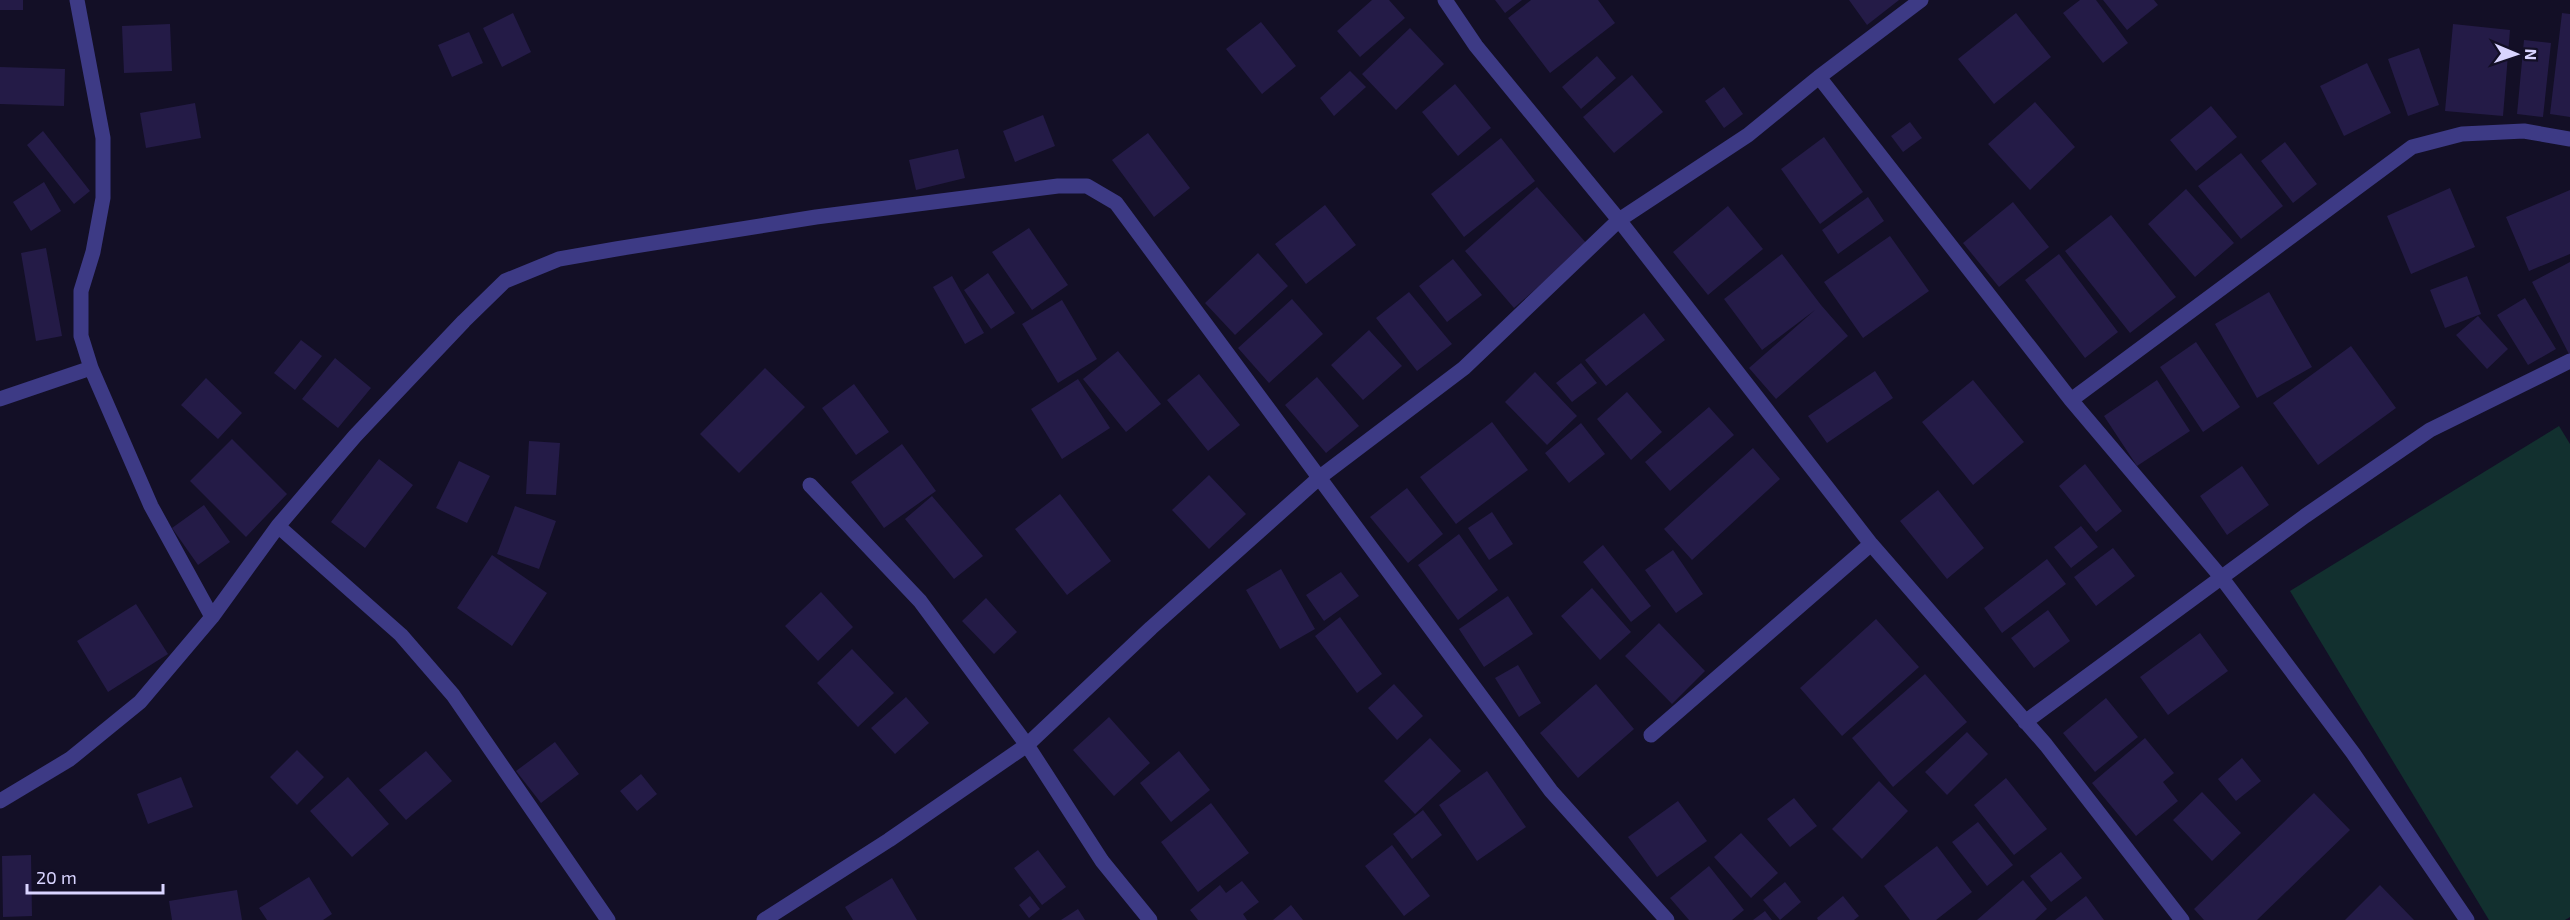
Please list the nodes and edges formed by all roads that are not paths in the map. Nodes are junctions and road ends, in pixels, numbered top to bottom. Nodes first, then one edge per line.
1 (77, 0) edge
2 (1445, 0) edge
3 (1921, 0) edge
4 (1819, 76) junction
5 (2570, 139) edge
6 (1619, 220) junction
7 (2570, 361) edge
8 (91, 368) junction
9 (0, 399) edge
10 (2071, 400) junction
11 (1320, 477) junction
12 (810, 485) dead end
13 (278, 526) junction
14 (1871, 544) junction
15 (2221, 577) junction
16 (212, 617) junction
17 (2025, 722) junction
18 (1651, 735) dead end
19 (1027, 745) junction
20 (0, 801) edge
21 (608, 920) edge
22 (764, 920) edge
23 (1150, 920) edge
24 (1667, 920) edge
25 (2182, 920) edge
26 (2467, 920) edge

1 - 8 street
2 - 6 street
3 - 4 street
4 - 6 street
4 - 10 street
5 - 10 street
6 - 11 street
6 - 14 street
7 - 15 street
8 - 9 street
8 - 16 street
10 - 15 street
11 - 13 street
11 - 19 street
11 - 24 street
12 - 19 street
13 - 16 street
13 - 21 street
14 - 17 street
14 - 18 street
15 - 17 street
15 - 26 street
16 - 20 street
17 - 25 street
19 - 22 street
19 - 23 street

